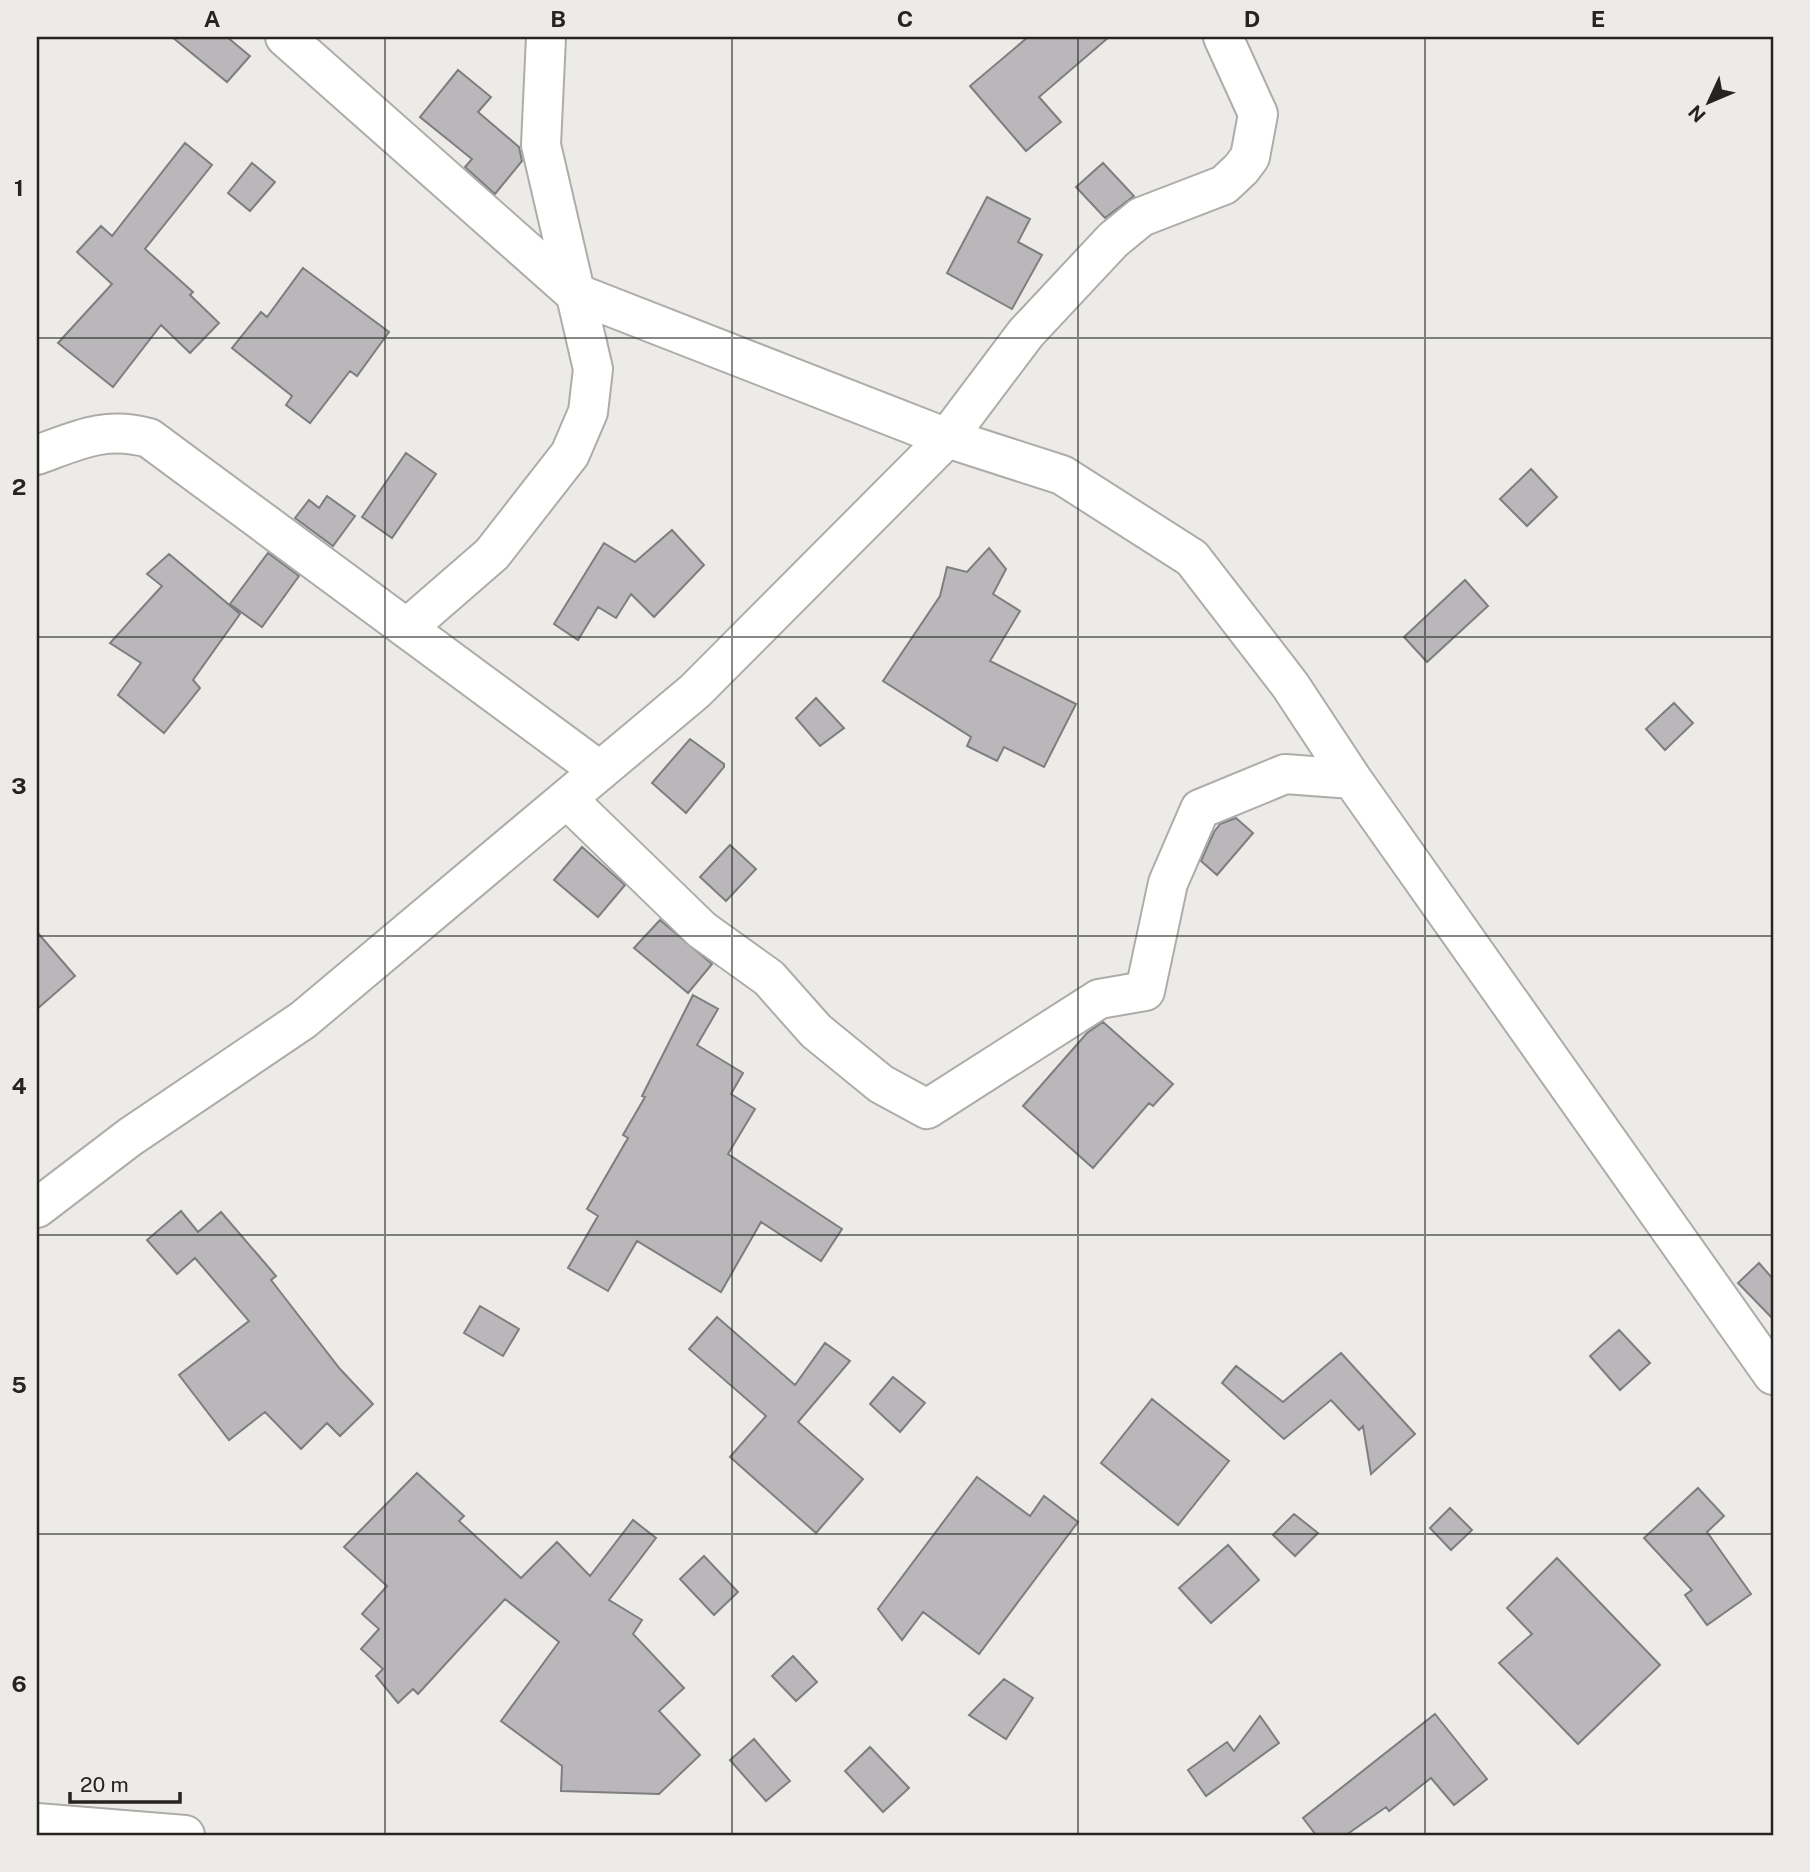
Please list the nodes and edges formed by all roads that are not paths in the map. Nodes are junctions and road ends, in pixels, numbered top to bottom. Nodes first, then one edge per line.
1 (285, 37) edge
2 (545, 37) edge
3 (1223, 37) edge
4 (573, 292) junction
5 (947, 438) junction
6 (37, 455) edge
7 (408, 627) junction
8 (600, 771) junction
9 (1352, 779) junction
10 (567, 799) junction
11 (37, 1208) edge
12 (1773, 1375) edge
13 (37, 1823) edge
14 (185, 1835) edge

1 - 4 street
2 - 4 street
3 - 5 street
4 - 5 street
4 - 7 street
5 - 8 street
5 - 9 street
6 - 7 street
7 - 8 street
8 - 10 street
9 - 10 street
9 - 12 street
10 - 11 street
13 - 14 street

